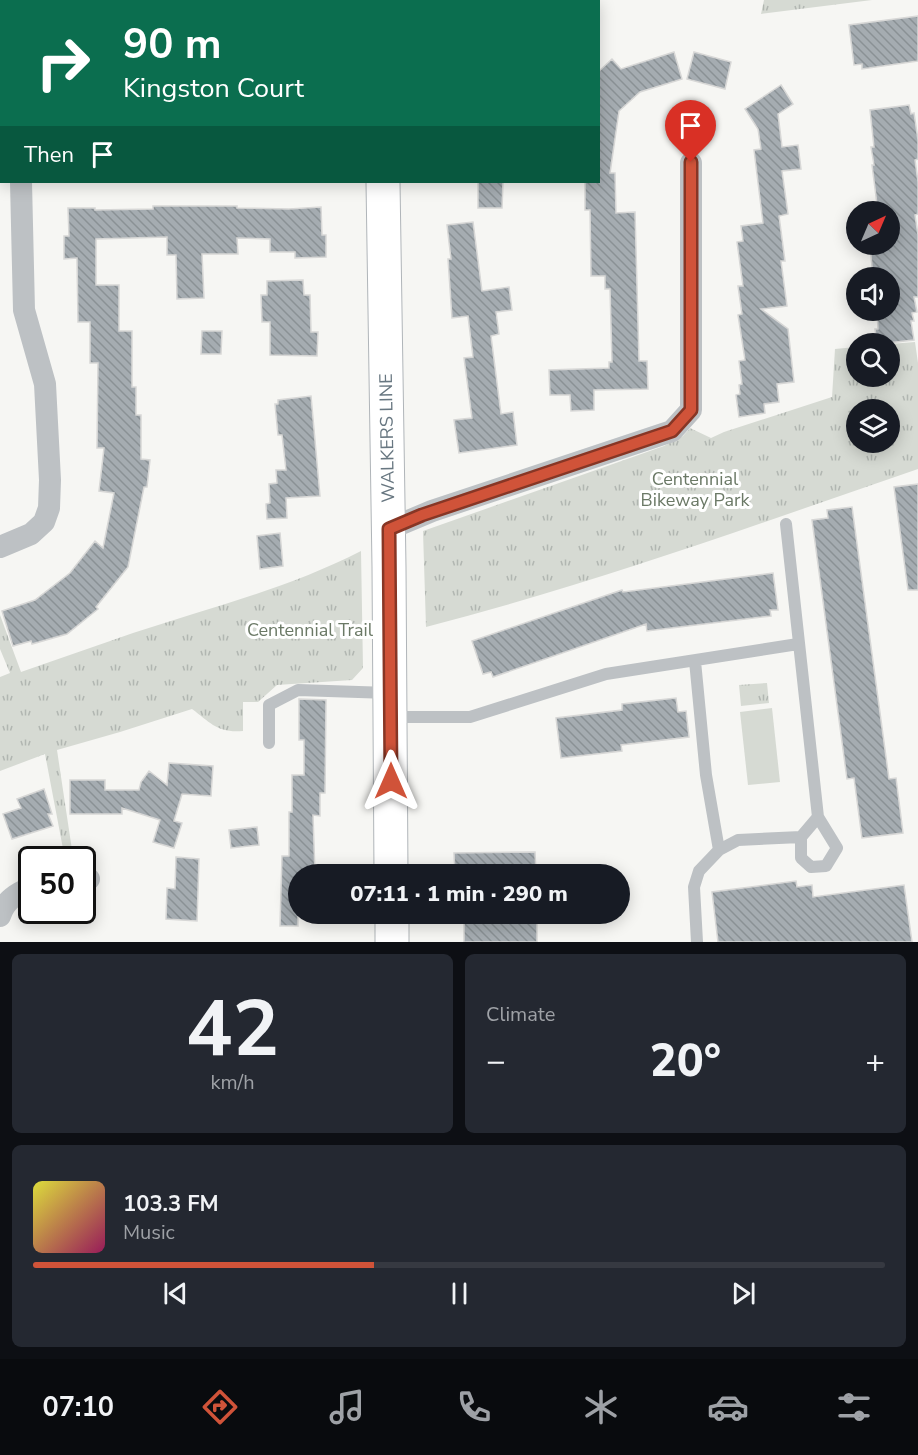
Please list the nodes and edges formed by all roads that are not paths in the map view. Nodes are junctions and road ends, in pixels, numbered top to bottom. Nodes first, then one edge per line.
1 (691, 162) dead end
2 (21, 183) edge
3 (383, 183) edge
4 (786, 524) dead end
5 (389, 529) junction
6 (0, 547) edge
7 (798, 645) junction
8 (695, 661) junction
9 (391, 705) junction
10 (269, 744) dead end
11 (818, 817) junction
12 (801, 837) junction
13 (720, 850) junction
14 (391, 864) edge
15 (18, 893) edge
16 (0, 916) edge
17 (392, 924) edge
18 (392, 942) edge
19 (697, 942) edge

1 - 5 street
2 - 6 street
3 - 5 main road, WALKERS LINE
4 - 7 lane
5 - 9 main road, WALKERS LINE
7 - 8 lane
7 - 11 lane
8 - 9 lane
8 - 13 lane
9 - 10 lane
9 - 14 main road, WALKERS LINE
11 - 12 lane
11 - 12 lane
12 - 13 lane
13 - 19 lane
15 - 16 street
17 - 18 main road

